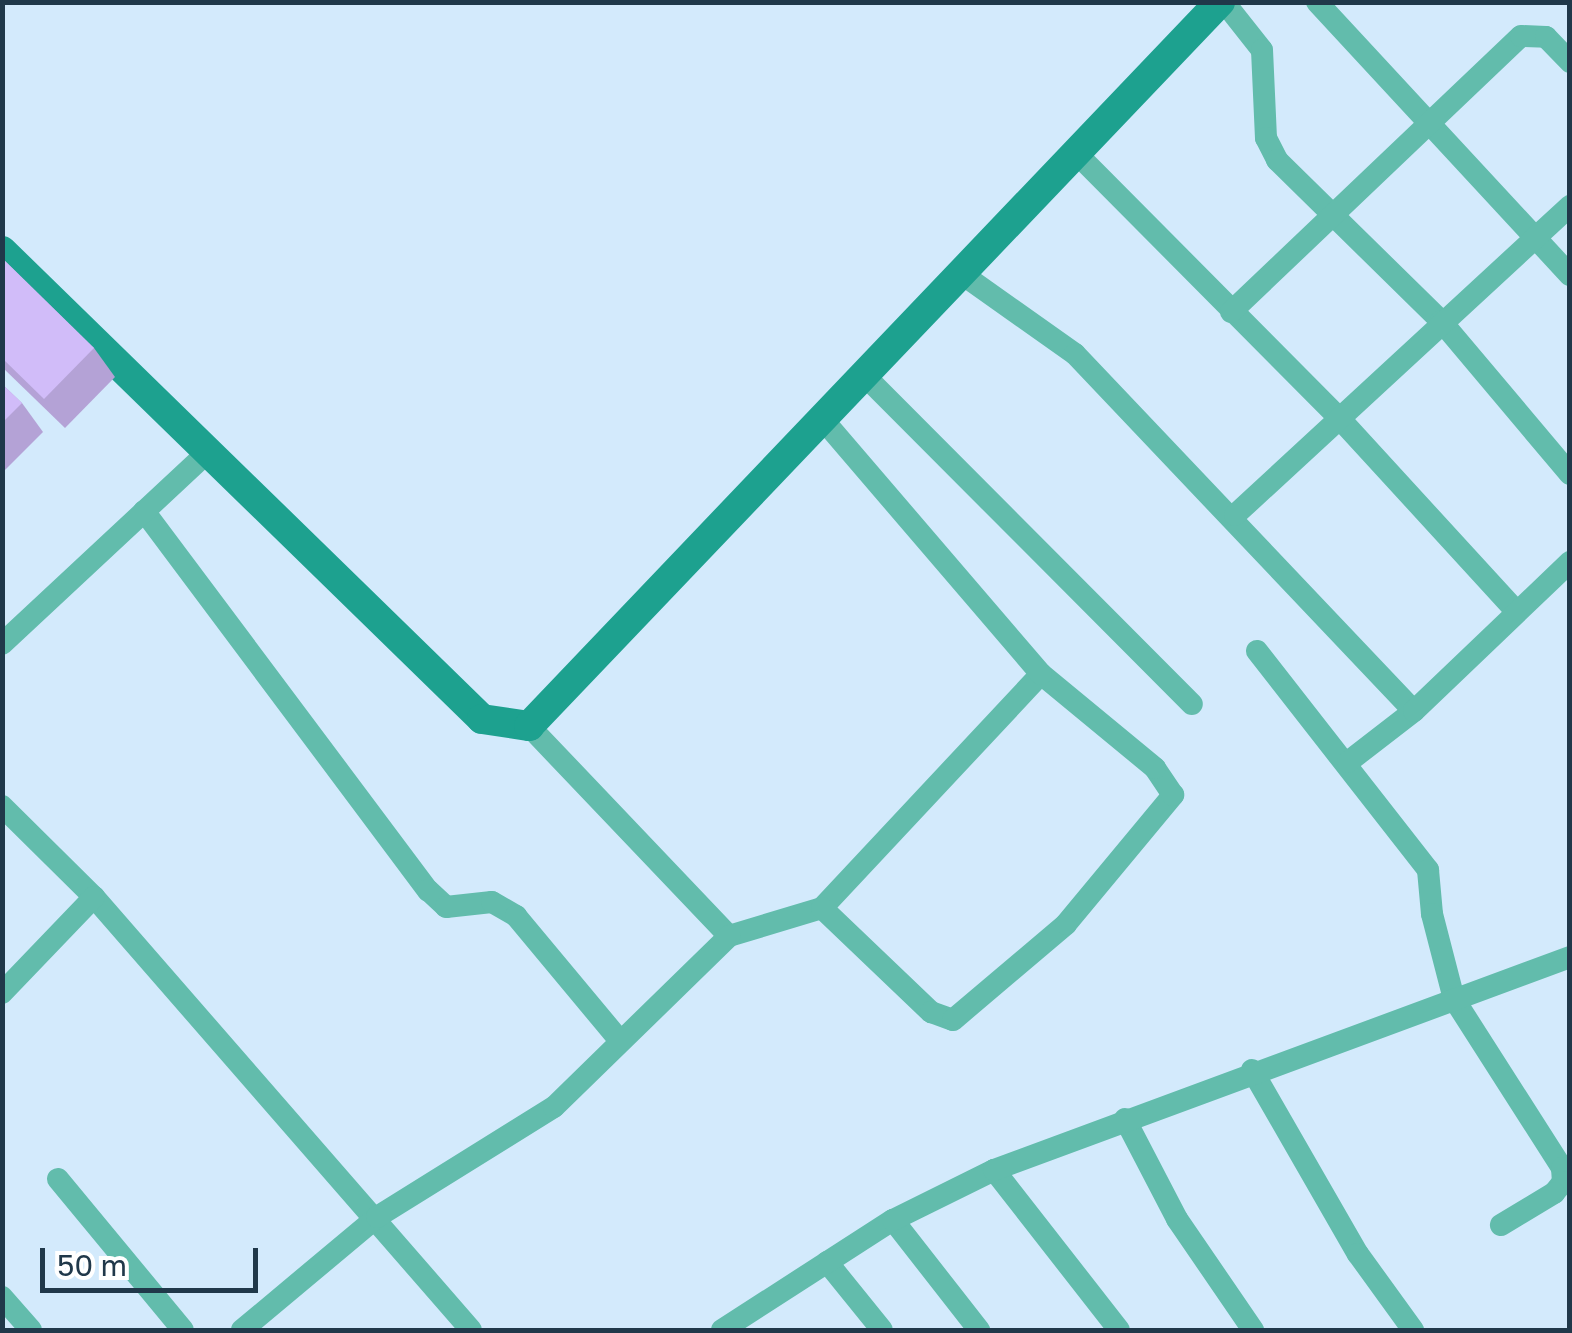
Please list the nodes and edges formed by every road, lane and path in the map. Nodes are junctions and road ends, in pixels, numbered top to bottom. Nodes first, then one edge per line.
1 (1222, 2) edge
2 (1317, 2) edge
3 (1570, 62) edge
4 (1434, 124) junction
5 (1079, 156) junction
6 (1570, 206) edge
7 (1332, 218) junction
8 (1535, 242) junction
9 (2, 251) edge
10 (962, 274) junction
11 (1570, 275) edge
12 (1230, 312) junction
13 (1441, 321) junction
14 (865, 376) junction
15 (822, 420) junction
16 (1341, 420) junction
17 (209, 451) junction
18 (1570, 474) edge
19 (144, 511) junction
20 (1235, 516) junction
21 (1570, 562) edge
22 (1516, 611) junction
23 (2, 644) edge
24 (1256, 651) dead end
25 (1041, 674) junction
26 (1192, 704) dead end
27 (1414, 711) junction
28 (529, 726) junction
29 (1348, 762) junction
30 (2, 806) edge
31 (94, 898) junction
32 (822, 908) junction
33 (729, 936) junction
34 (1570, 958) edge
35 (2, 993) edge
36 (1454, 999) junction
37 (620, 1040) junction
38 (1252, 1070) junction
39 (1125, 1119) junction
40 (994, 1170) junction
41 (58, 1179) dead end
42 (377, 1217) junction
43 (893, 1220) junction
44 (1502, 1225) dead end
45 (828, 1262) junction
46 (2, 1297) edge
47 (730, 1329) edge
48 (31, 1330) edge
49 (183, 1330) edge
50 (242, 1330) edge
51 (471, 1330) edge
52 (882, 1330) edge
53 (978, 1330) edge
54 (1119, 1330) edge
55 (1253, 1330) edge
56 (1413, 1330) edge

1 - 5 street
1 - 7 street
2 - 4 street
3 - 4 street
4 - 7 street
4 - 8 street
5 - 10 street
5 - 12 street
6 - 8 street
7 - 12 street
7 - 13 street
8 - 11 street
8 - 13 street
9 - 17 street
10 - 14 street
10 - 20 street
12 - 16 street
13 - 16 street
13 - 18 street
14 - 15 street
14 - 26 street
15 - 25 street
15 - 28 street
16 - 20 street
16 - 22 street
17 - 19 street
17 - 28 street
19 - 23 street
19 - 37 street
20 - 27 street
21 - 22 street
22 - 27 street
24 - 29 street
25 - 32 street
25 - 32 street
27 - 29 street
28 - 33 street
29 - 36 street
30 - 31 street
31 - 35 street
31 - 42 street
32 - 33 street
33 - 37 street
34 - 36 street
36 - 38 street
36 - 44 street
37 - 42 street
38 - 39 street
38 - 56 street
39 - 40 street
39 - 55 street
40 - 43 street
40 - 54 street
41 - 49 street
42 - 50 street
42 - 51 street
43 - 45 street
43 - 53 street
45 - 47 street
45 - 52 street
46 - 48 street

